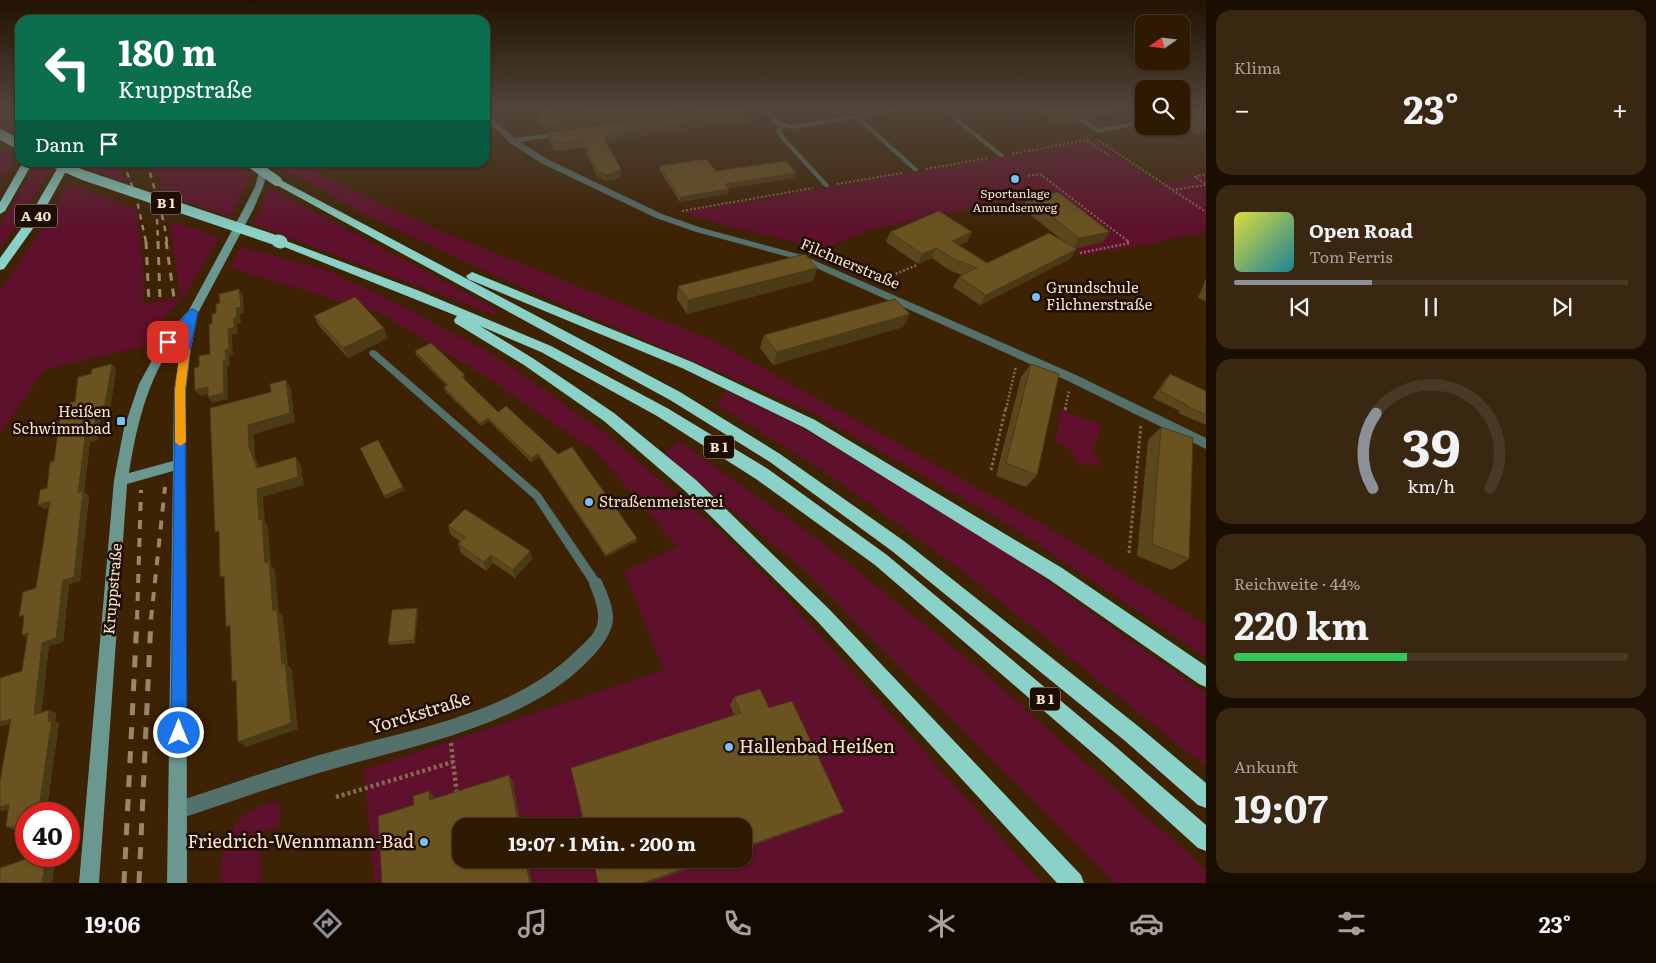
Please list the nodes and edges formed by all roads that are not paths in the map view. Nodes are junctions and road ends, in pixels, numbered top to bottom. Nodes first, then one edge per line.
1 (527, 150) edge
2 (794, 150) edge
3 (894, 150) edge
4 (994, 150) edge
5 (1002, 156) road end
6 (25, 167) edge
7 (63, 167) edge
8 (65, 167) edge
9 (256, 167) edge
10 (265, 167) edge
11 (916, 170) road end
12 (827, 186) road end
13 (0, 211) edge
14 (385, 240) junction
15 (0, 266) edge
16 (413, 292) junction
17 (193, 312) junction
18 (373, 354) dead end
19 (1206, 444) edge
20 (181, 464) junction
21 (122, 480) junction
22 (596, 584) joint
23 (1206, 678) edge
24 (1206, 797) edge
25 (178, 810) junction
26 (1206, 840) edge
27 (89, 883) edge
28 (177, 883) edge
29 (1073, 883) edge

1 - 19 street, Filchnerstraße
2 - 12 lane
3 - 11 lane
4 - 5 lane
6 - 13 highway, A 40
7 - 15 highway, A 40
8 - 16 highway, B 1, bridge
9 - 14 highway, bridge
10 - 17 street, Kruppstraße
14 - 23 highway
14 - 24 highway
16 - 26 highway, B 1
16 - 29 highway
17 - 20 street, Kruppstraße
17 - 21 street, Kruppstraße
18 - 22 lane
20 - 21 street
20 - 25 street, Kruppstraße
21 - 27 street, Kruppstraße
22 - 25 street, Yorckstraße
25 - 28 street, Kruppstraße

